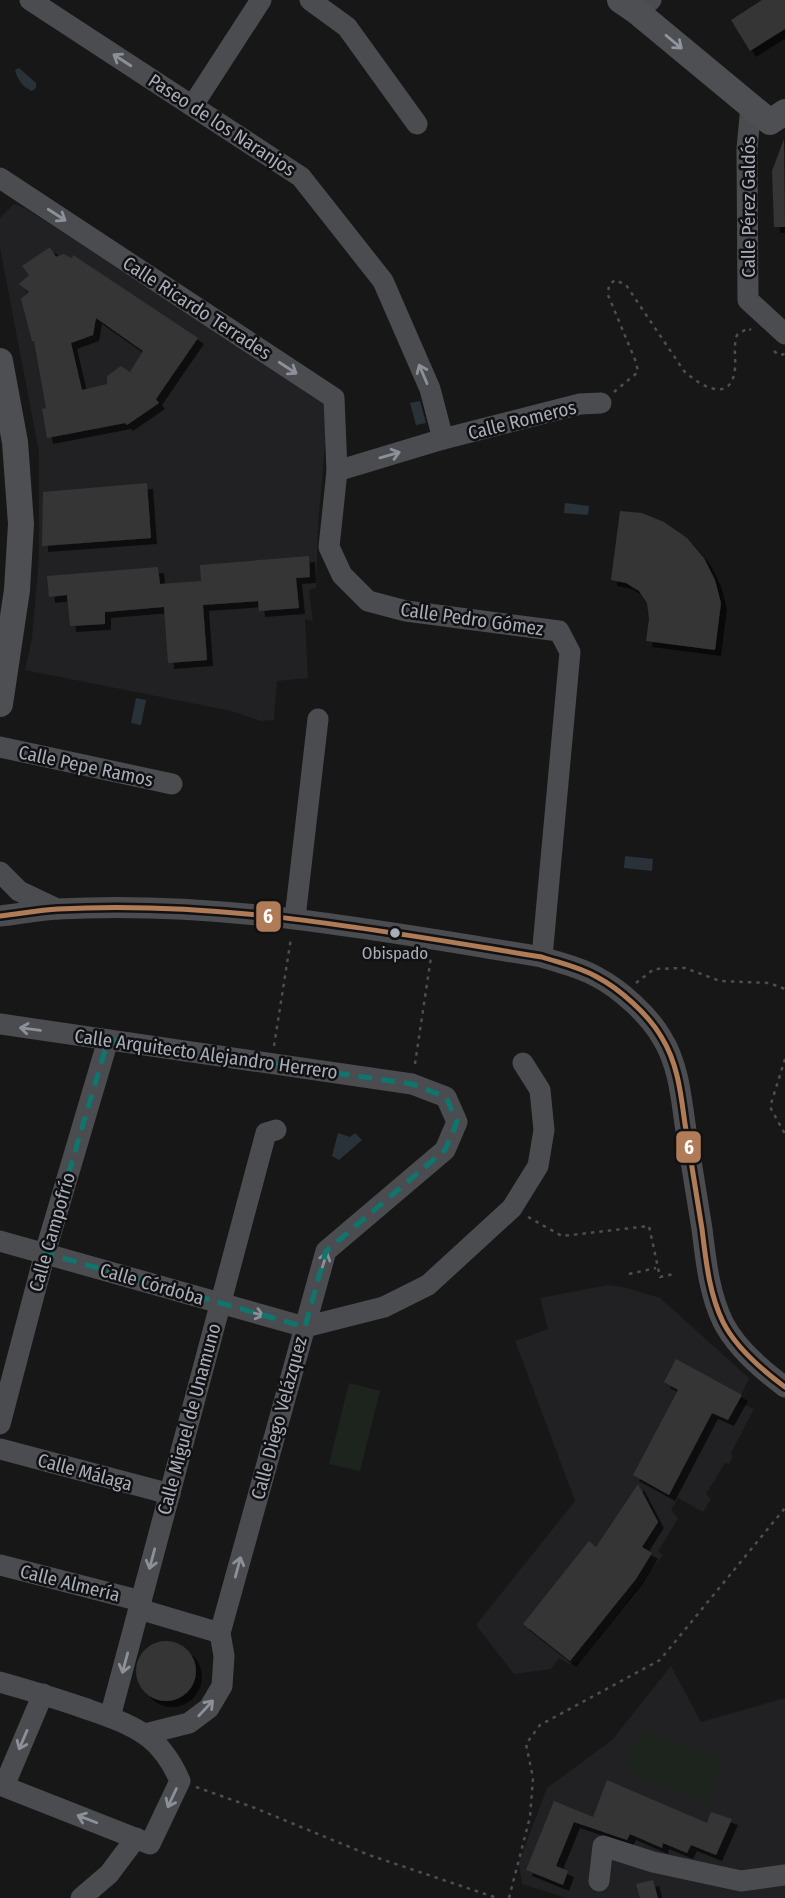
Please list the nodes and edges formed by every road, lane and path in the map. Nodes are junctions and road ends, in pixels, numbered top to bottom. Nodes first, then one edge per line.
1 (30, 0) edge
2 (261, 0) edge
3 (310, 0) edge
4 (636, 4) edge
5 (193, 106) junction
6 (769, 113) edge
7 (417, 124) dead end
8 (0, 178) edge
9 (757, 334) dead end
10 (778, 341) edge
11 (785, 354) edge
12 (0, 361) edge
13 (601, 403) joint
14 (443, 439) junction
15 (337, 471) junction
16 (0, 704) edge
17 (318, 719) dead end
18 (0, 747) edge
19 (172, 784) dead end
20 (0, 872) edge
21 (57, 909) junction
22 (0, 916) edge
23 (295, 918) junction
24 (433, 939) junction
25 (542, 957) junction
26 (785, 989) edge
27 (622, 995) junction
28 (0, 1024) edge
29 (108, 1040) junction
30 (273, 1050) dead end
31 (785, 1059) edge
32 (523, 1063) dead end
33 (413, 1078) junction
34 (276, 1130) dead end
35 (785, 1134) edge
36 (512, 1208) junction
37 (0, 1241) edge
38 (45, 1252) junction
39 (658, 1268) junction
40 (629, 1274) dead end
41 (674, 1275) dead end
42 (220, 1304) junction
43 (305, 1327) junction
44 (785, 1387) edge
45 (0, 1424) edge
46 (0, 1449) edge
47 (170, 1494) junction
48 (785, 1508) edge
49 (0, 1565) edge
50 (140, 1605) junction
51 (220, 1633) junction
52 (0, 1682) edge
53 (43, 1694) junction
54 (110, 1717) junction
55 (145, 1734) junction
56 (180, 1781) junction
57 (2, 1786) edge
58 (143, 1841) junction
59 (785, 1875) edge
60 (599, 1881) dead end
61 (80, 1898) edge
62 (497, 1898) edge
63 (509, 1898) edge

5 -> 1 street, Paseo de los Naranjos
2 - 5 street
3 - 7 street
4 -> 6 main road
14 -> 5 street, Paseo de los Naranjos
6 - 10 street, Calle Pérez Galdós
8 -> 15 street, Calle Ricardo Terrades
9 - 13 path
10 - 11 path
12 - 16 main road
13 - 14 street, Calle Romeros
15 -> 14 street, Calle Romeros
15 - 25 street, Calle Pedro Gómez
17 - 23 street
18 - 19 street, Calle Pepe Ramos
20 - 21 street
21 - 22 street
21 - 23 street
23 - 24 street
23 - 30 path
24 - 25 street
24 - 33 path
25 - 27 street
26 - 27 path
27 - 44 street
29 -> 28 street, Calle Arquitecto Alejandro Herrero
29 - 33 street, Calle Arquitecto Alejandro Herrero
29 - 38 street, Calle Campofrío
31 - 35 path
32 - 36 street, Calle Diego Velázquez
43 -> 33 street, Calle Arquitecto Alejandro Herrero
34 - 42 street, Calle Miguel de Unamuno
36 - 39 path
36 - 43 street, Calle Diego Velázquez
37 - 38 street, Calle Córdoba
38 - 42 street, Calle Córdoba
38 - 45 street, Calle Campofrío
39 - 40 path
39 - 41 path
42 -> 43 street, Calle Córdoba
42 - 47 street, Calle Miguel de Unamuno
51 -> 43 street, Calle Diego Velázquez
46 - 47 street, Calle Málaga
47 -> 50 street, Calle Miguel de Unamuno
48 - 63 path
49 - 50 street, Calle Almería
50 - 51 street, Calle Almería
50 -> 54 street, Calle Miguel de Unamuno
55 -> 51 street, Calle Diego Velázquez
52 - 53 street
53 - 54 street
53 -> 57 street
54 - 55 street
55 - 56 street
56 -> 58 street
56 - 62 path
58 -> 57 street
58 - 61 street
59 - 60 street

